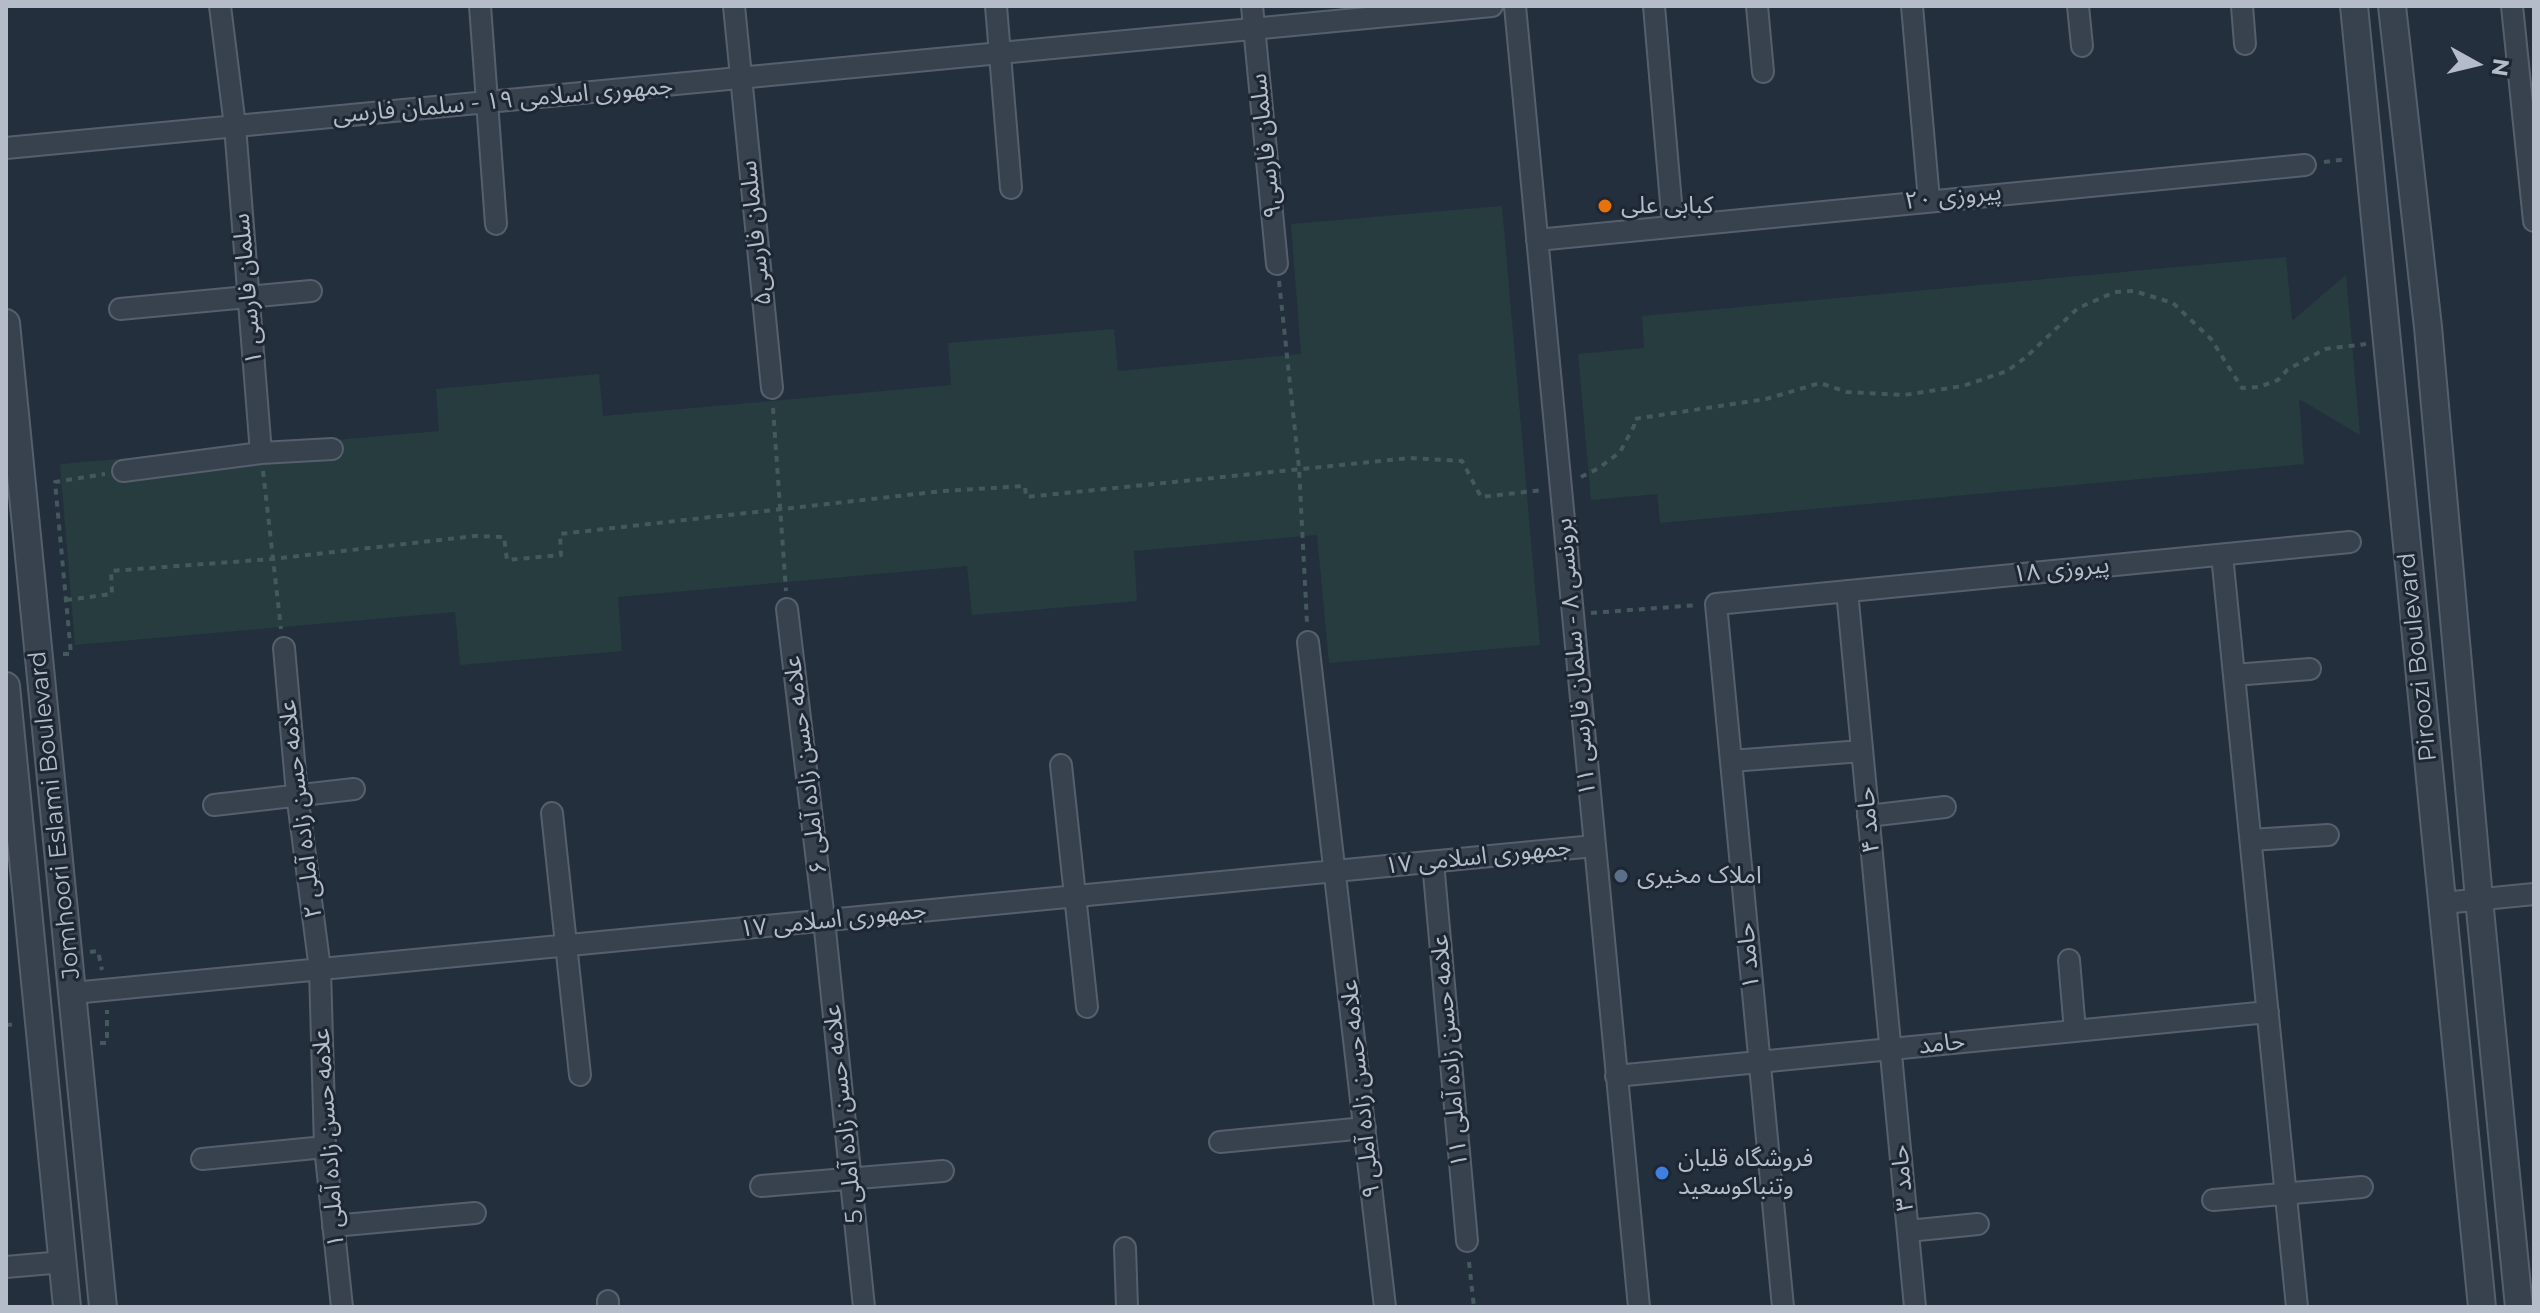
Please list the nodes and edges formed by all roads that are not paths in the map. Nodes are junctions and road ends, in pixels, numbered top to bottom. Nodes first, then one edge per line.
1 (220, 6) edge
2 (480, 6) edge
3 (734, 6) edge
4 (996, 6) edge
5 (1252, 6) edge
6 (1492, 6) edge
7 (1515, 6) edge
8 (1654, 6) edge
9 (1757, 6) edge
10 (1912, 6) edge
11 (2078, 6) edge
12 (2242, 6) edge
13 (2354, 6) edge
14 (2392, 6) edge
15 (2512, 6) edge
16 (1254, 29) junction
17 (2245, 44) dead end
18 (2082, 46) dead end
19 (1000, 53) junction
20 (1763, 72) dead end
21 (740, 78) junction
22 (487, 102) junction
23 (235, 126) junction
24 (6, 148) edge
25 (2305, 165) road end
26 (1011, 188) dead end
27 (1929, 200) junction
28 (2534, 221) edge
29 (496, 224) dead end
30 (1673, 226) junction
31 (1537, 240) junction
32 (1277, 264) road end
33 (311, 291) dead end
34 (248, 296) junction
35 (120, 309) dead end
36 (6, 323) edge
37 (772, 388) road end
38 (332, 449) dead end
39 (261, 453) junction
40 (123, 471) road end
41 (2350, 542) dead end
42 (2222, 555) junction
43 (1847, 591) junction
44 (1716, 604) joint
45 (787, 609) road end
46 (1308, 642) road end
47 (284, 648) road end
48 (2310, 669) dead end
49 (2234, 675) junction
50 (6, 686) edge
51 (1862, 751) junction
52 (1731, 761) junction
53 (1061, 765) dead end
54 (354, 789) dead end
55 (297, 794) junction
56 (214, 805) dead end
57 (1945, 807) dead end
58 (552, 813) dead end
59 (1868, 816) junction
60 (2328, 835) dead end
61 (2251, 840) junction
62 (1594, 846) junction
63 (1433, 862) junction
64 (1336, 871) junction
65 (2534, 894) edge
66 (1076, 896) junction
67 (2479, 899) junction
68 (2443, 903) junction
69 (824, 920) junction
70 (566, 946) junction
71 (2069, 960) dead end
72 (320, 969) junction
73 (73, 993) junction
74 (1087, 1007) dead end
75 (2268, 1012) junction
76 (2075, 1031) junction
77 (1891, 1049) junction
78 (1759, 1062) junction
79 (580, 1075) dead end
80 (1616, 1076) junction
81 (1365, 1128) junction
82 (1220, 1142) dead end
83 (325, 1147) junction
84 (202, 1159) dead end
85 (943, 1171) dead end
86 (851, 1180) junction
87 (761, 1186) dead end
88 (2362, 1187) dead end
89 (2286, 1194) junction
90 (2213, 1200) dead end
91 (475, 1213) dead end
92 (1978, 1224) dead end
93 (333, 1226) junction
94 (1908, 1231) junction
95 (1467, 1241) road end
96 (1125, 1248) dead end
97 (98, 1258) junction
98 (63, 1262) junction
99 (6, 1267) edge
100 (337, 1306) edge
101 (67, 1307) edge
102 (103, 1307) edge
103 (864, 1307) edge
104 (1127, 1307) edge
105 (1385, 1307) edge
106 (1639, 1307) edge
107 (1783, 1307) edge
108 (1915, 1307) edge
109 (2297, 1307) edge
110 (2482, 1307) edge
111 (2519, 1307) edge

1 - 23 street, سلمان فارسی ۱
2 - 22 street
3 - 21 street, سلمان فارسی۵
4 - 19 street
5 - 16 street, سلمان فارسی۹
6 - 16 street, جمهوری اسلامی ۱۹ - سلمان فارسی
7 - 31 street, برونسی ۸ - سلمان فارسی ۱۱
8 - 30 street
9 - 20 street
10 - 27 street
11 - 18 street
12 - 17 street
13 - 68 street, Piroozi Boulevard
14 - 67 street, Piroozi Boulevard
15 - 28 street
16 - 19 street, جمهوری اسلامی ۱۹ - سلمان فارسی
16 - 32 street, سلمان فارسی۹
19 - 21 street, جمهوری اسلامی ۱۹ - سلمان فارسی
19 - 26 street
21 - 22 street, جمهوری اسلامی ۱۹ - سلمان فارسی
21 - 37 street, سلمان فارسی۵
22 - 23 street, جمهوری اسلامی ۱۹ - سلمان فارسی
22 - 29 street
23 - 24 street, جمهوری اسلامی ۱۹ - سلمان فارسی
23 - 34 street, سلمان فارسی ۱
25 - 27 street, پیروزی ۲۰
27 - 30 street, پیروزی ۲۰
30 - 31 street, پیروزی ۲۰
31 - 62 street, برونسی ۸ - سلمان فارسی ۱۱
33 - 34 street
34 - 35 street
34 - 39 street, سلمان فارسی ۱
36 - 73 street, Jomhoori Eslami Boulevard
38 - 39 street
39 - 40 street
41 - 42 street, پیروزی ۱۸
42 - 43 street, پیروزی ۱۸
42 - 49 street
43 - 44 street, پیروزی ۱۸
43 - 51 street, حامد ۴
44 - 52 street, حامد ۱
45 - 69 street, علامه حسن زاده آملی ۶
46 - 64 street, علامه حسن زاده آملی ۹
47 - 55 street, علامه حسن زاده آملی ۲
48 - 49 street
49 - 61 street
50 - 98 street, Jomhoori Eslami Boulevard
51 - 52 street
51 - 59 street, حامد ۴
52 - 78 street, حامد ۱
53 - 66 street
54 - 55 street
55 - 56 street
55 - 72 street, علامه حسن زاده آملی ۲
57 - 59 street
58 - 70 street
59 - 77 street, حامد ۴
60 - 61 street
61 - 75 street
62 - 63 street, جمهوری اسلامی ۱۷
62 - 80 street, برونسی ۸ - سلمان فارسی ۱۱
63 - 64 street, جمهوری اسلامی ۱۷
63 - 95 street, علامه حسن زاده آملی ۱۱
64 - 66 street, جمهوری اسلامی ۱۷
64 - 81 street, علامه حسن زاده آملی ۹
65 - 67 street
66 - 69 street, جمهوری اسلامی ۱۷
66 - 74 street
67 - 68 street
67 - 111 street, Piroozi Boulevard
68 - 110 street, Piroozi Boulevard
69 - 70 street, جمهوری اسلامی ۱۷
69 - 86 street, علامه حسن زاده آملی 5
70 - 72 street, جمهوری اسلامی ۱۷
70 - 79 street
71 - 76 street
72 - 73 street, جمهوری اسلامی ۱۷
72 - 83 street, علامه حسن زاده آملی ۱
73 - 97 street, Jomhoori Eslami Boulevard
75 - 76 street, حامد
75 - 89 street
76 - 77 street, حامد
77 - 78 street, حامد
77 - 94 street, حامد ۳
78 - 80 street, حامد
78 - 107 street, حامد ۱
80 - 106 street, برونسی ۸ - سلمان فارسی ۱۱
81 - 82 street
81 - 105 street, علامه حسن زاده آملی ۹
83 - 84 street
83 - 93 street, علامه حسن زاده آملی ۱
85 - 86 street
86 - 87 street
86 - 103 street, علامه حسن زاده آملی 5
88 - 89 street
89 - 90 street
89 - 109 street
91 - 93 street
92 - 94 street
93 - 100 street, علامه حسن زاده آملی ۱
94 - 108 street, حامد ۳
96 - 104 street
97 - 98 street
97 - 102 street, Jomhoori Eslami Boulevard
98 - 99 street
98 - 101 street, Jomhoori Eslami Boulevard

